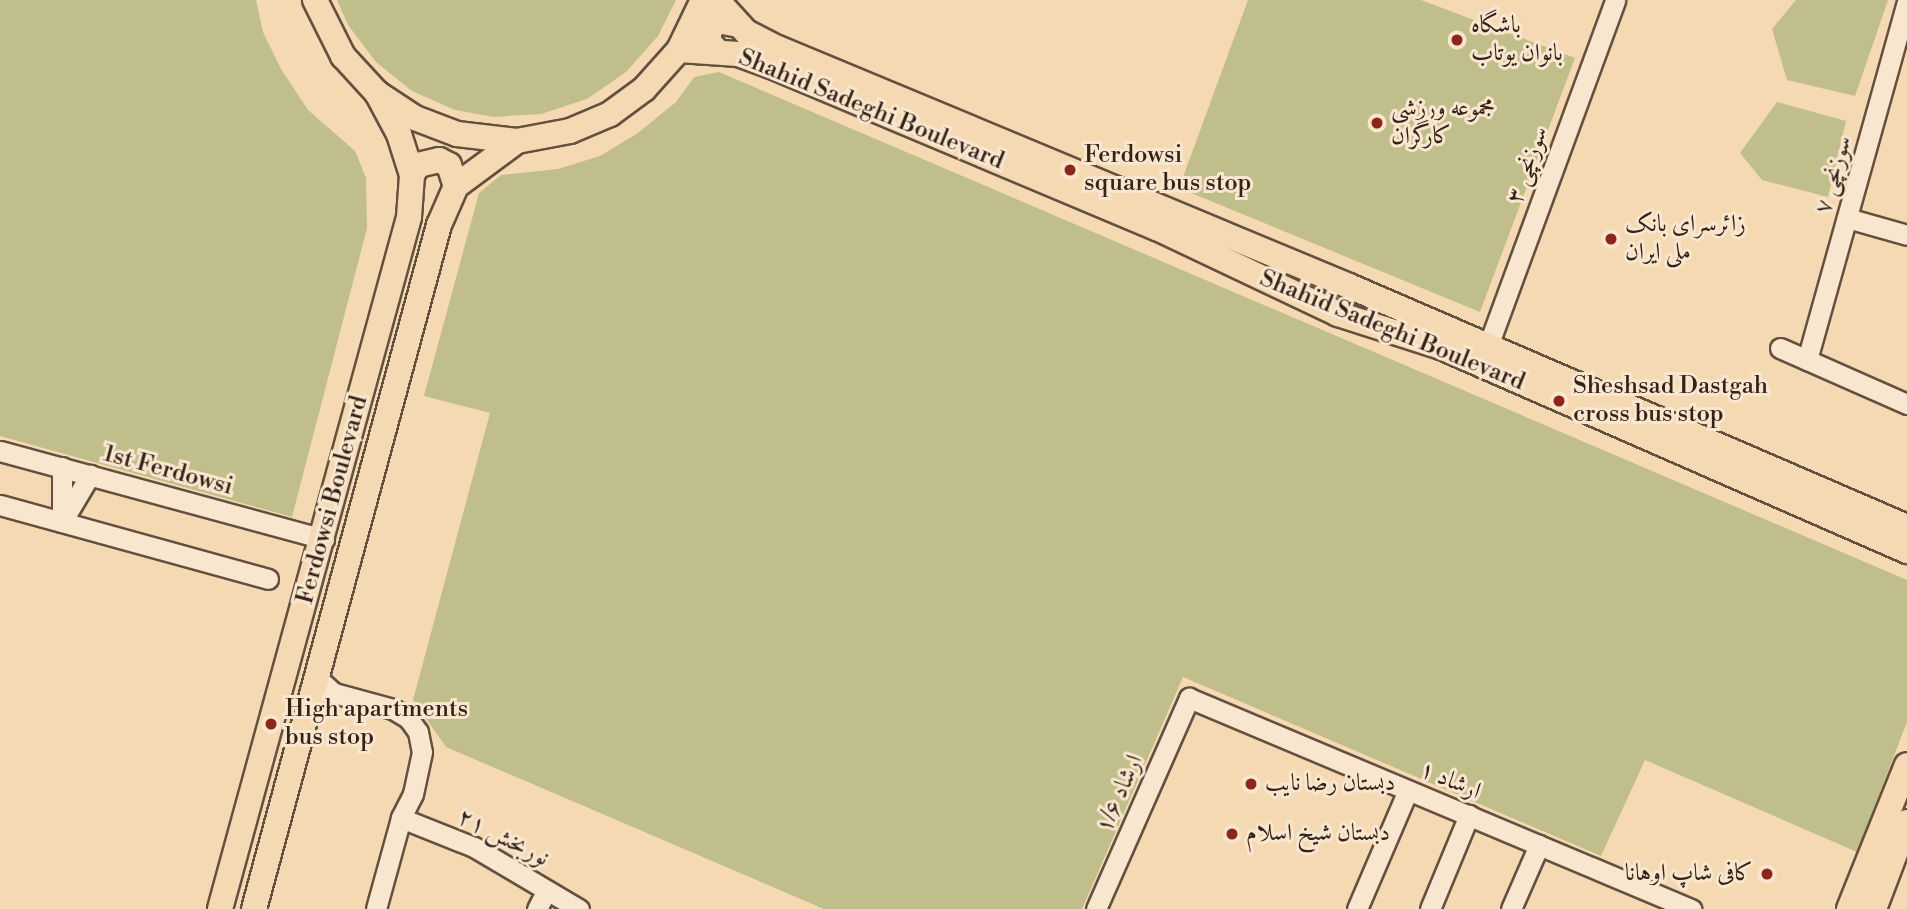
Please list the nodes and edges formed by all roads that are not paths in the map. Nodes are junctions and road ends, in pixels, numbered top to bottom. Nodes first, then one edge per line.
1 (315, 0) edge
2 (702, 0) edge
3 (717, 0) edge
4 (1615, 0) edge
5 (1907, 3) edge
6 (739, 25) junction
7 (678, 50) junction
8 (718, 52) junction
9 (377, 93) junction
10 (517, 141) junction
11 (412, 175) junction
12 (456, 186) junction
13 (1847, 218) junction
14 (1907, 235) edge
15 (1349, 286) junction
16 (1338, 314) junction
17 (1488, 346) junction
18 (1780, 348) dead end
19 (1807, 360) junction
20 (1907, 404) edge
21 (0, 451) edge
22 (62, 467) junction
23 (90, 475) junction
24 (0, 505) edge
25 (62, 522) junction
26 (1907, 527) edge
27 (324, 539) junction
28 (1907, 551) edge
29 (268, 579) dead end
30 (315, 676) junction
31 (1189, 698) joint
32 (307, 703) junction
33 (1907, 765) edge
34 (1408, 790) junction
35 (1469, 816) junction
36 (401, 818) junction
37 (1907, 822) edge
38 (1539, 845) junction
39 (220, 909) edge
40 (254, 909) edge
41 (376, 909) edge
42 (579, 909) edge
43 (1096, 909) edge
44 (1357, 909) edge
45 (1430, 909) edge
46 (1511, 909) edge
47 (1691, 909) edge
48 (1849, 909) edge
49 (1874, 909) edge

1 - 9 main road
2 - 7 main road
3 - 6 main road, Shahid Sadeghi Boulevard
4 - 17 street, سوزنچی ۳
5 - 13 street, سوزنچی ۷
6 - 8 main road
6 - 15 main road, Shahid Sadeghi Boulevard
7 - 8 main road, Shahid Sadeghi Boulevard
7 - 10 main road
8 - 16 main road, Shahid Sadeghi Boulevard
9 - 10 main road
9 - 11 main road, Ferdowsi Boulevard
10 - 12 main road
11 - 12 main road
11 - 27 main road, Ferdowsi Boulevard
12 - 30 main road, Ferdowsi Boulevard
13 - 14 street
13 - 19 street, سوزنچی ۷
15 - 16 main road
15 - 17 main road, Shahid Sadeghi Boulevard
16 - 28 main road, Shahid Sadeghi Boulevard
17 - 26 main road, Shahid Sadeghi Boulevard
18 - 19 street
19 - 20 street
21 - 22 street, 1st Ferdowsi
22 - 23 street, 1st Ferdowsi
22 - 25 street
23 - 25 street
23 - 27 street, 1st Ferdowsi
24 - 25 street
25 - 29 street
27 - 39 main road, Ferdowsi Boulevard
30 - 32 main road, Ferdowsi Boulevard
30 - 36 street
31 - 34 street, ارشاد ۱
31 - 43 street, ارشاد ۱/۶
32 - 36 street
32 - 40 main road, Ferdowsi Boulevard
33 - 48 main road
34 - 35 street, ارشاد ۱
34 - 44 street
35 - 38 street, ارشاد ۱
35 - 45 street
36 - 41 street
36 - 42 street, نوربخش ۲۱
37 - 49 main road
38 - 46 street
38 - 47 street, ارشاد ۱

